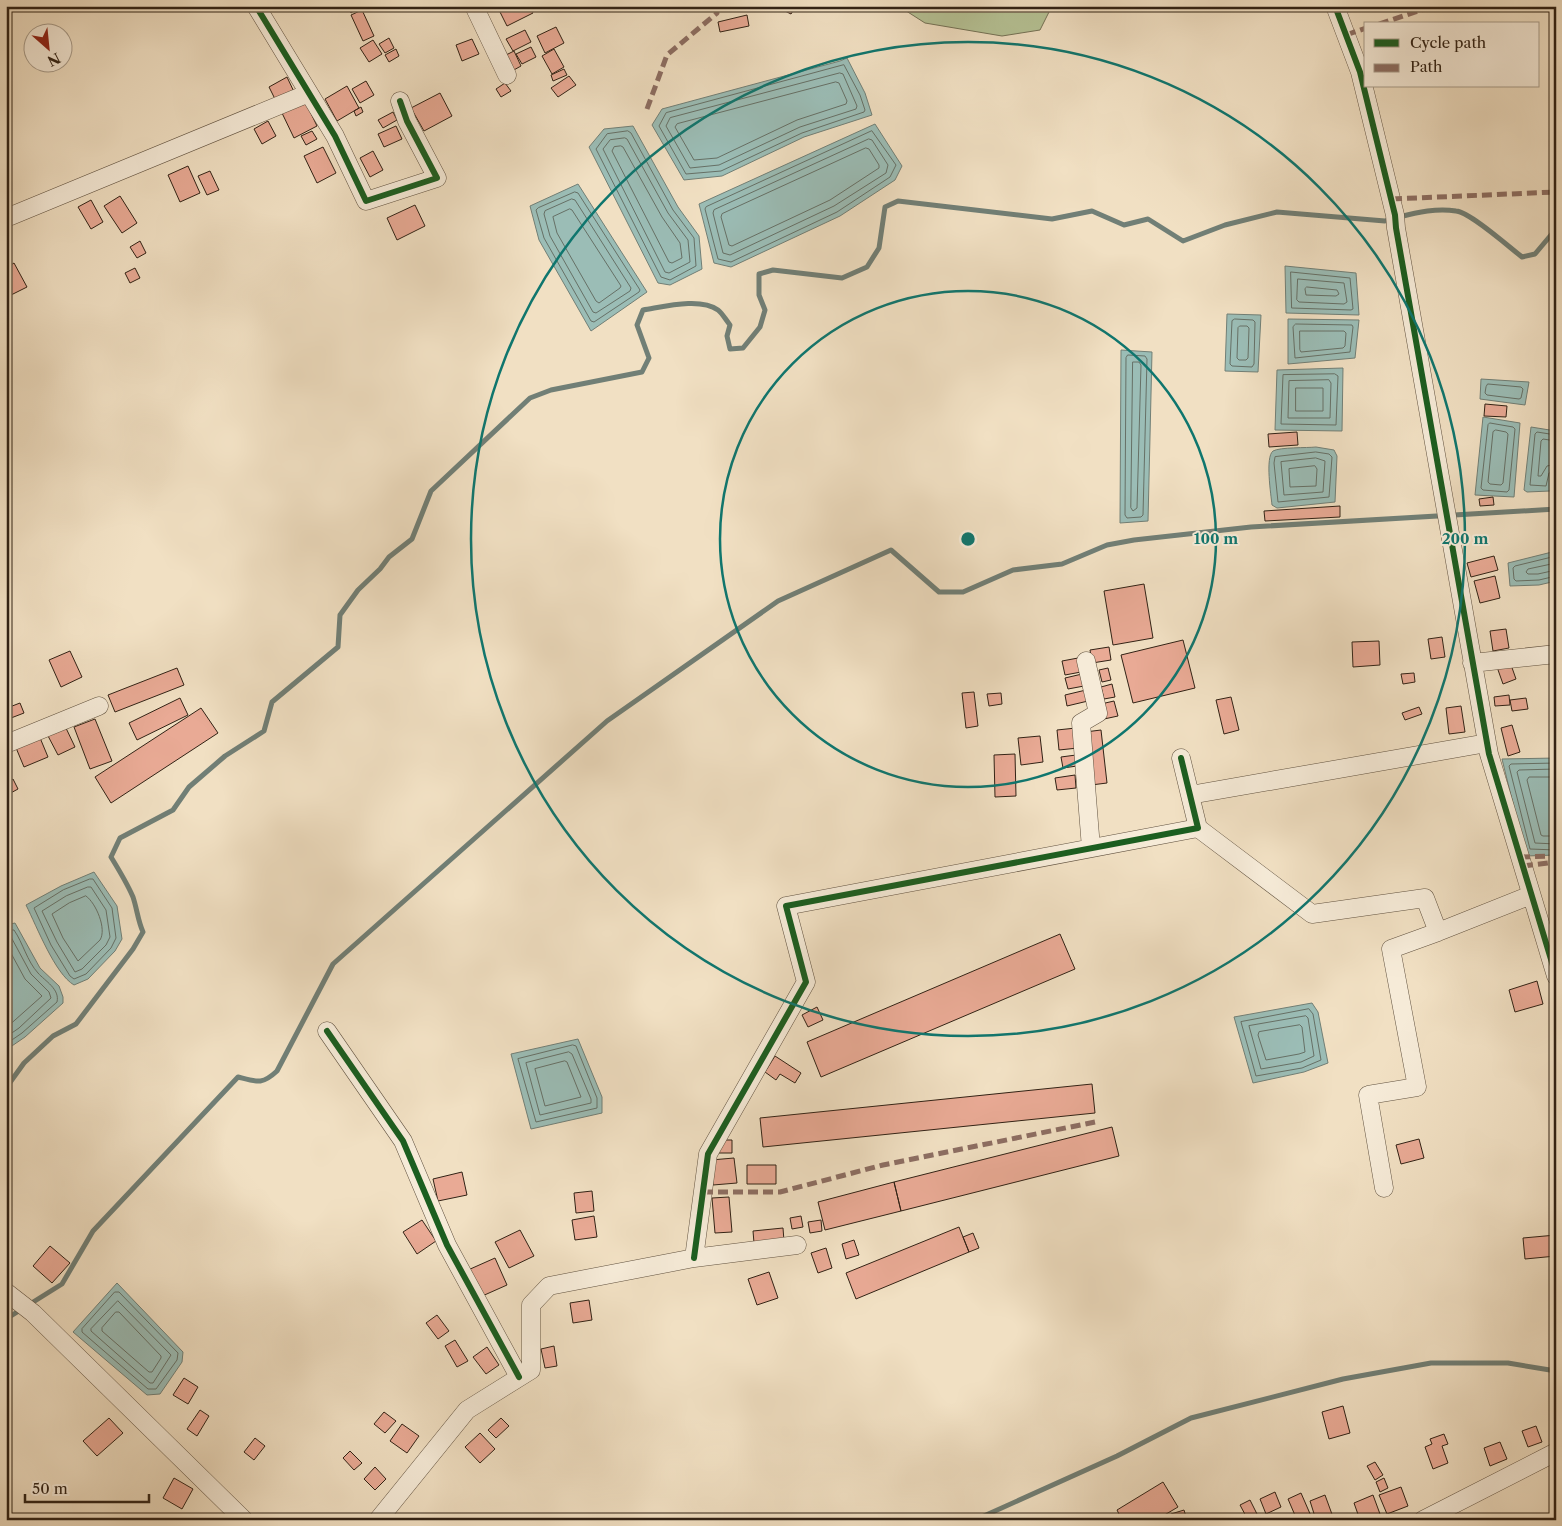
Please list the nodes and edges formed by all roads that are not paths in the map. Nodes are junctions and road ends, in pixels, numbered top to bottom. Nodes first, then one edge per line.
1 (256, 6) edge
2 (474, 6) edge
3 (1335, 6) edge
4 (507, 75) dead end
5 (309, 93) junction
6 (400, 101) dead end
7 (6, 218) edge
8 (1556, 654) edge
9 (1086, 661) dead end
10 (1472, 663) junction
11 (99, 706) dead end
12 (1487, 743) junction
13 (6, 744) edge
14 (1181, 758) dead end
15 (1190, 795) junction
16 (1198, 828) junction
17 (1090, 848) junction
18 (1531, 895) junction
19 (1438, 932) junction
20 (1556, 976) edge
21 (326, 1031) dead end
22 (1384, 1188) dead end
23 (796, 1246) dead end
24 (694, 1258) junction
25 (10, 1296) edge
26 (519, 1377) junction
27 (1556, 1452) edge
28 (244, 1520) edge
29 (378, 1520) edge
30 (1423, 1520) edge

1 - 5 street
2 - 4 street
3 - 10 street
5 - 6 street
5 - 7 street
8 - 10 street
9 - 17 street
10 - 12 street
11 - 13 street
12 - 15 street
12 - 18 street
14 - 15 street
15 - 16 street
16 - 17 street
16 - 19 street
17 - 24 street
18 - 19 street
18 - 20 street
19 - 22 street
21 - 26 street
23 - 24 street
24 - 26 street
25 - 28 street
26 - 29 street
27 - 30 street

